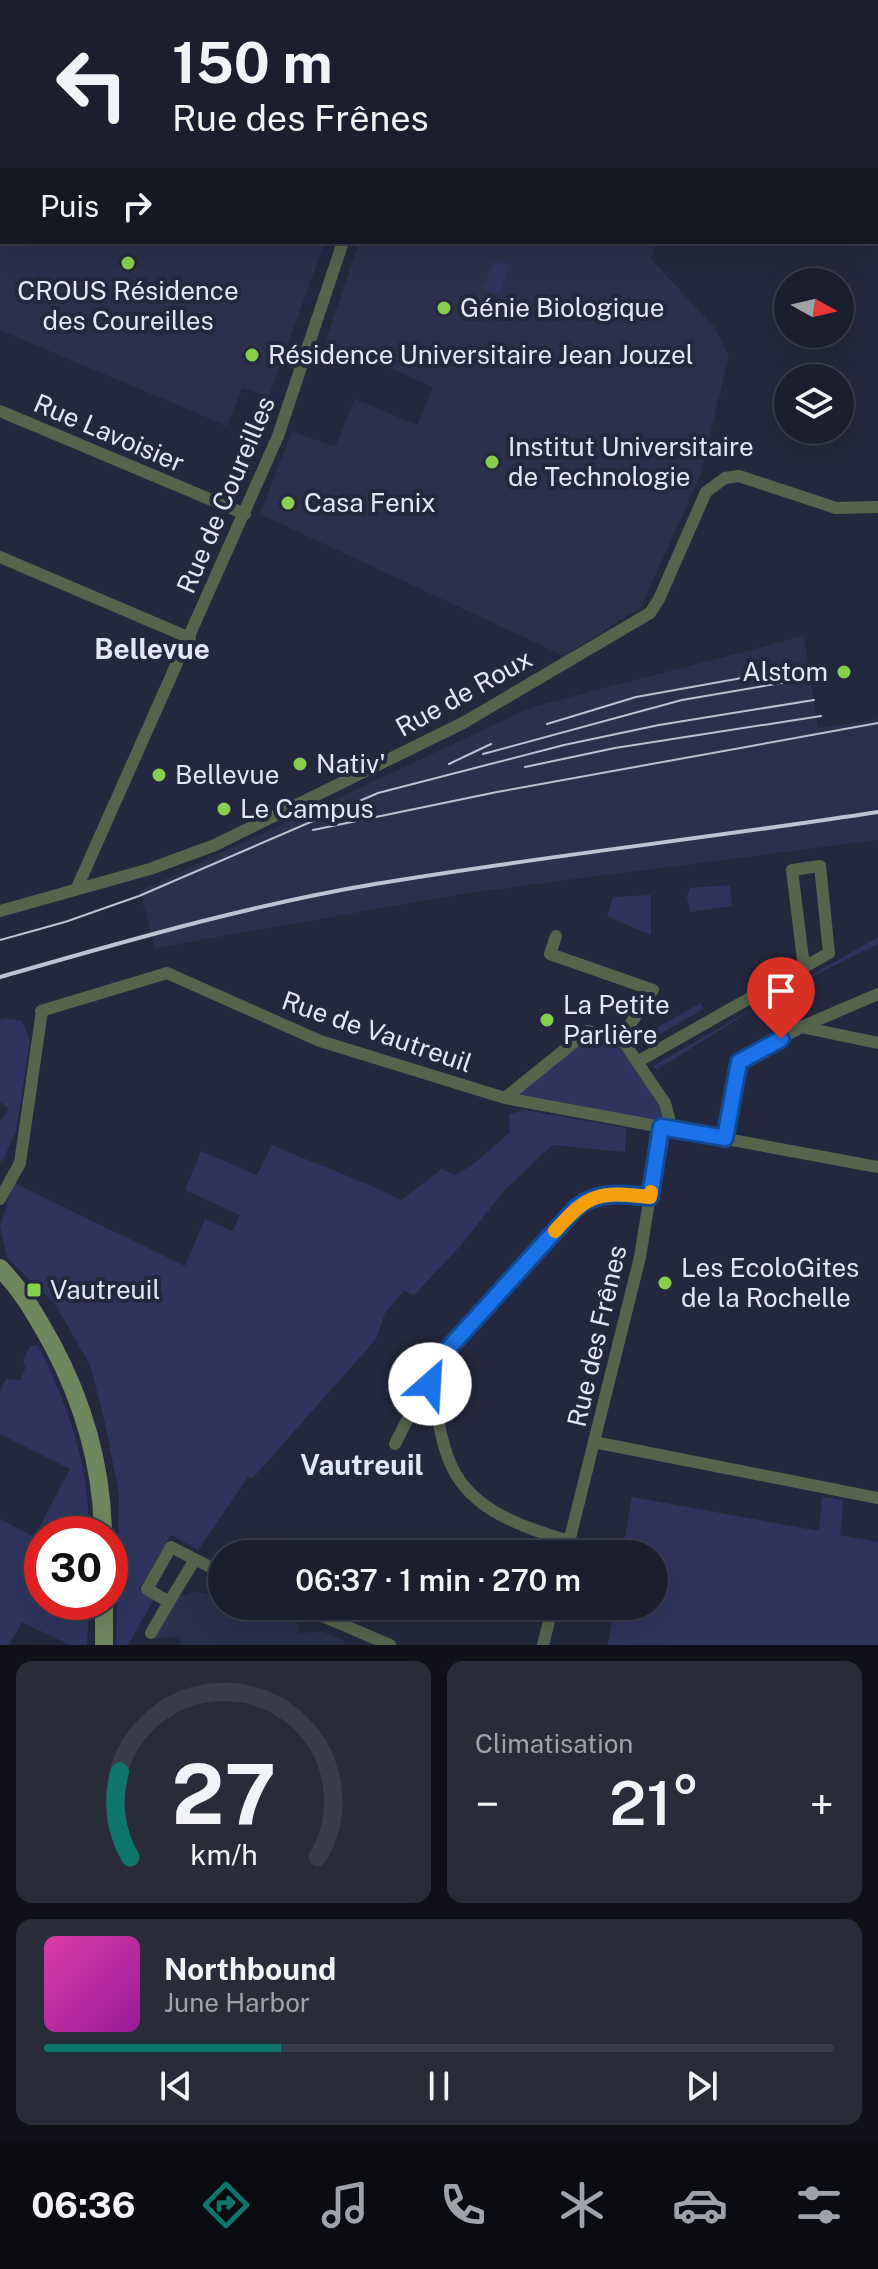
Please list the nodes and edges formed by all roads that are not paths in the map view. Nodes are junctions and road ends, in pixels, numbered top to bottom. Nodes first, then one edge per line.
1 (342, 244) edge
2 (0, 411) edge
3 (878, 507) edge
4 (245, 514) junction
5 (0, 557) edge
6 (190, 638) junction
7 (76, 890) junction
8 (0, 911) edge
9 (556, 936) dead end
10 (804, 967) junction
11 (878, 994) edge
12 (836, 1012) junction
13 (801, 1027) junction
14 (839, 1035) junction
15 (621, 1038) junction
16 (878, 1043) edge
17 (637, 1062) junction
18 (506, 1096) junction
19 (665, 1123) junction
20 (725, 1138) junction
21 (878, 1167) edge
22 (650, 1197) junction
23 (0, 1199) edge
24 (0, 1268) edge
25 (0, 1286) edge
26 (32, 1305) junction
27 (430, 1374) junction
28 (410, 1412) junction
29 (438, 1419) junction
30 (594, 1442) junction
31 (395, 1444) dead end
32 (878, 1498) edge
33 (102, 1516) edge
34 (551, 1540) edge
35 (570, 1540) edge
36 (194, 1561) junction
37 (208, 1567) edge
38 (169, 1602) junction
39 (104, 1620) edge
40 (332, 1620) edge
41 (549, 1620) edge
42 (151, 1633) dead end
43 (104, 1645) edge
44 (390, 1645) edge
45 (543, 1645) edge

1 - 4 street, Rue de Coureilles
2 - 4 street, Rue Lavoisier
3 - 7 street, Rue de Roux
4 - 6 street, Rue de Coureilles
5 - 6 street
6 - 7 street, Rue de Coureilles
7 - 8 street, Rue de Roux
9 - 15 street
10 - 10 street
10 - 17 street
11 - 12 street
12 - 13 street
12 - 14 street
13 - 14 street
13 - 20 street
14 - 16 street
15 - 17 street
15 - 18 street
17 - 19 street
18 - 19 street, Rue de Vautreuil
18 - 23 street, Rue de Vautreuil
19 - 20 street, Rue de Vautreuil
19 - 22 street, Rue des Frênes
20 - 21 street, Rue de Vautreuil
22 - 27 street
22 - 30 street, Rue des Frênes
24 - 26 main road
25 - 26 main road
26 - 33 main road
27 - 28 street
27 - 29 street
28 - 29 street
28 - 31 street
29 - 34 street
30 - 32 street
30 - 35 street, Rue des Frênes
36 - 37 street
36 - 38 street
36 - 38 street
38 - 42 street
39 - 43 main road
40 - 44 street
41 - 45 street

